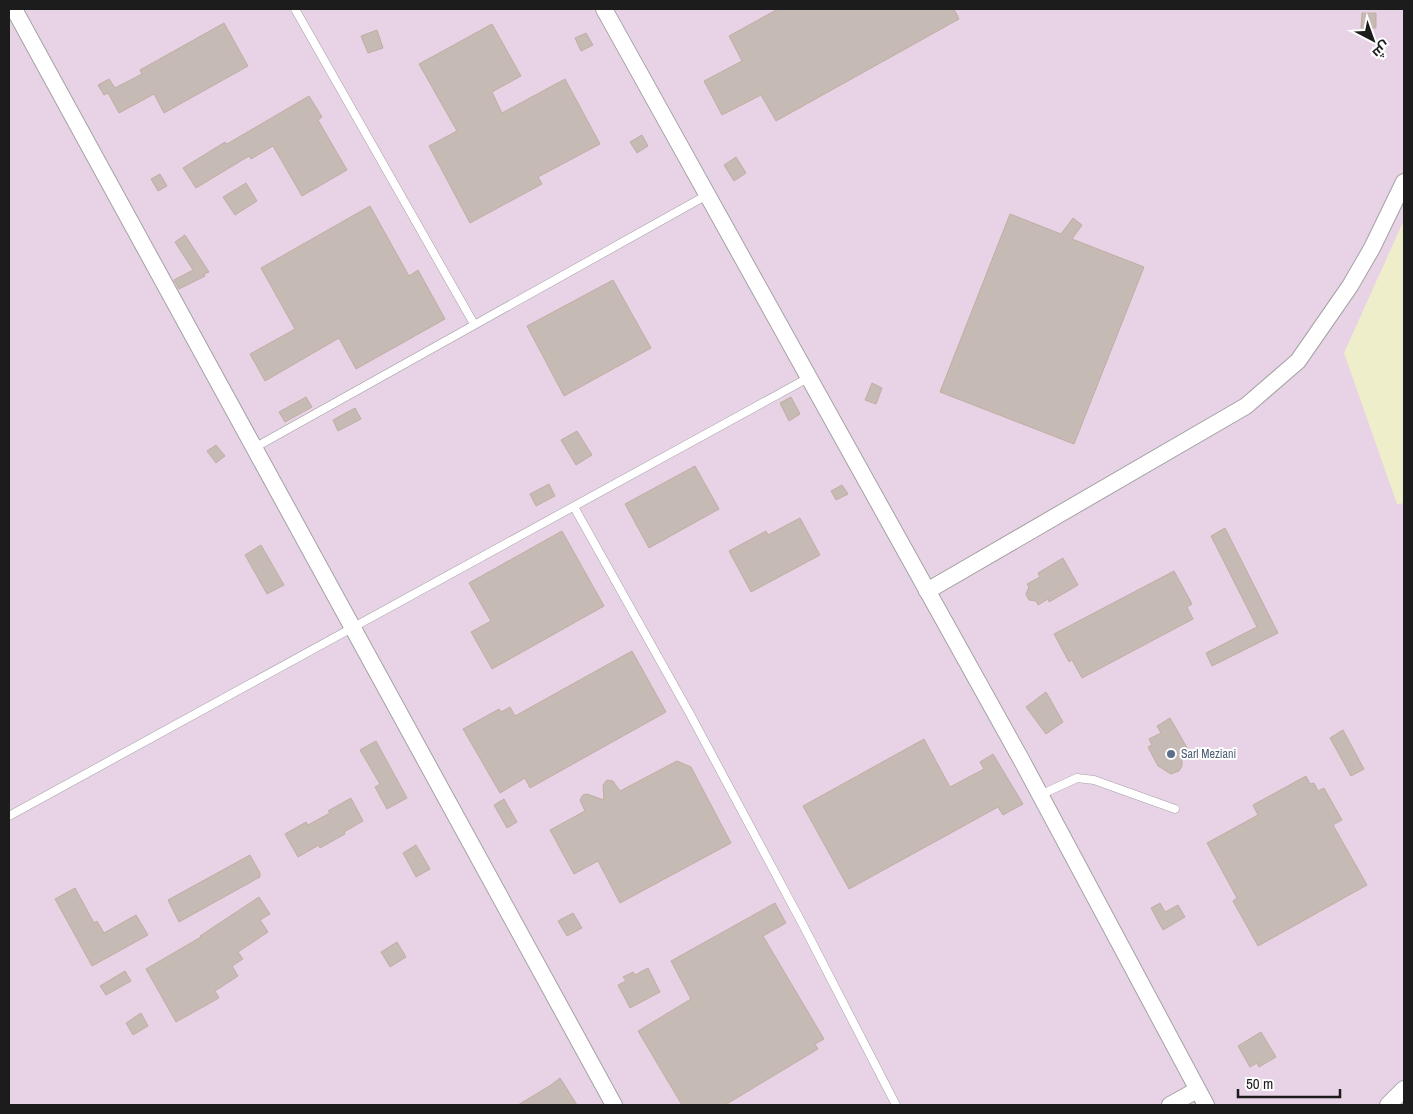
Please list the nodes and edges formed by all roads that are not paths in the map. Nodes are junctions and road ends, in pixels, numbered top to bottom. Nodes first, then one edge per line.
1 (14, 9) edge
2 (295, 9) edge
3 (604, 9) edge
4 (1404, 182) edge
5 (707, 195) junction
6 (474, 324) junction
7 (808, 378) junction
8 (253, 448) junction
9 (574, 507) junction
10 (928, 591) junction
11 (352, 628) junction
12 (1040, 795) junction
13 (1175, 809) dead end
14 (9, 816) edge
15 (1197, 1090) junction
16 (1404, 1090) edge
17 (614, 1105) edge
18 (896, 1105) edge
19 (1170, 1105) edge
20 (1206, 1105) edge
21 (1388, 1105) edge

1 - 8 street
2 - 6 lane
3 - 5 street
4 - 10 street
5 - 6 lane
5 - 7 street
6 - 8 lane
7 - 9 lane
7 - 10 street
8 - 11 street
9 - 11 lane
9 - 18 lane
10 - 12 street
11 - 14 lane
11 - 17 street
12 - 13 lane
12 - 15 street
15 - 19 street
15 - 20 street
16 - 21 street

